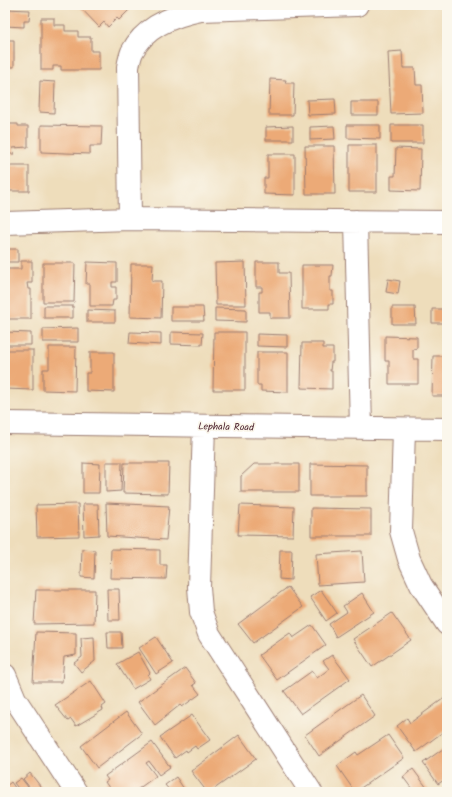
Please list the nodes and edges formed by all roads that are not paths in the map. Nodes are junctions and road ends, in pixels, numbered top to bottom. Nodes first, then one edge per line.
1 (357, 5) edge
2 (130, 219) junction
3 (356, 221) junction
4 (447, 222) edge
5 (5, 223) edge
6 (5, 423) edge
7 (204, 426) junction
8 (361, 428) junction
9 (404, 429) junction
10 (447, 429) edge
11 (447, 624) edge
12 (5, 675) edge
13 (76, 792) edge
14 (311, 792) edge

1 - 2 street
2 - 3 street
2 - 5 street
3 - 4 street
3 - 8 street
6 - 7 street, Lephala Road
7 - 8 street, Lephala Road
7 - 14 street
8 - 9 street, Lephala Road
9 - 10 street, Lephala Road
9 - 11 street
12 - 13 street

